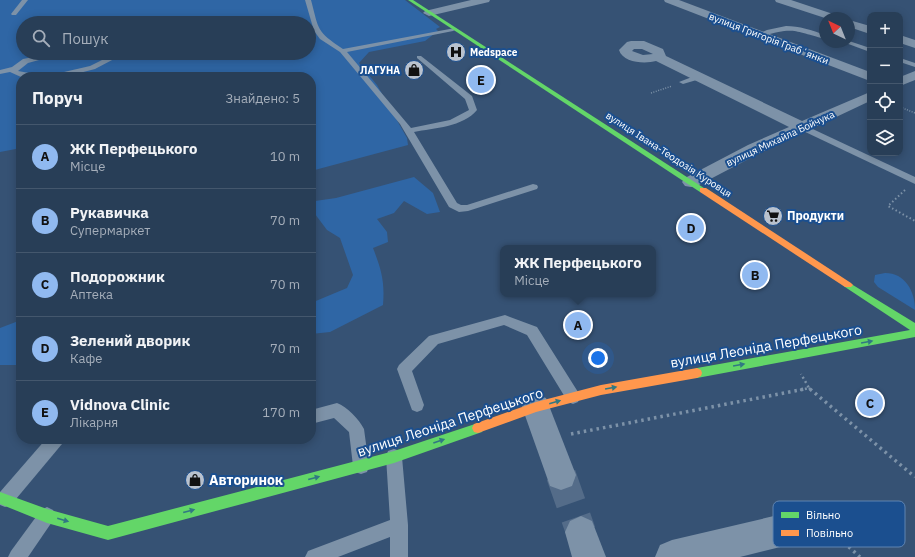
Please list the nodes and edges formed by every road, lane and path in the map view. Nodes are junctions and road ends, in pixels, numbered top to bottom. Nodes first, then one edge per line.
1 (24, 0) edge
2 (308, 0) edge
3 (410, 0) edge
4 (485, 0) edge
5 (669, 0) edge
6 (780, 0) edge
7 (429, 13) junction
8 (819, 13) edge
9 (14, 14) dead end
10 (310, 16) edge
11 (855, 25) edge
12 (454, 29) junction
13 (867, 29) edge
14 (316, 33) edge
15 (759, 34) junction
16 (819, 35) edge
17 (903, 41) edge
18 (915, 44) edge
19 (855, 45) edge
20 (867, 49) edge
21 (342, 51) junction
22 (419, 57) dead end
23 (657, 57) dead end
24 (30, 60) edge
25 (108, 60) edge
26 (903, 61) edge
27 (915, 65) edge
28 (14, 69) junction
29 (0, 72) edge
30 (73, 72) edge
31 (16, 73) edge
32 (915, 75) edge
33 (867, 76) edge
34 (697, 77) junction
35 (903, 81) edge
36 (683, 82) joint
37 (651, 94) dead end
38 (867, 97) edge
39 (903, 108) edge
40 (915, 113) edge
41 (802, 127) junction
42 (408, 131) junction
43 (691, 182) junction
44 (912, 184) edge
45 (533, 187) dead end
46 (915, 221) edge
47 (915, 328) edge
48 (915, 333) edge
49 (800, 372) dead end
50 (809, 388) junction
51 (574, 397) junction
52 (417, 405) dead end
53 (536, 407) junction
54 (316, 416) edge
55 (548, 438) junction
56 (52, 444) edge
57 (394, 457) junction
58 (361, 466) junction
59 (560, 475) tunnel mouth
60 (915, 477) edge
61 (2, 499) edge
62 (47, 516) junction
63 (399, 525) junction
64 (773, 533) edge
65 (16, 557) edge
66 (314, 557) edge
67 (399, 557) edge
68 (676, 557) edge

1 - 9 lane
2 - 10 lane
3 - 7 street, вулиця Івана-Теодозія Куровця
4 - 7 street
5 - 15 street, вулиця Григорія Грабʼянки
6 - 8 street
7 - 12 street, вулиця Івана-Теодозія Куровця
11 - 13 street
12 - 21 lane
12 - 43 street, вулиця Івана-Теодозія Куровця
14 - 21 lane
15 - 16 lane
15 - 33 street, вулиця Григорія Грабʼянки
17 - 18 street
19 - 20 lane
21 - 42 lane
22 - 42 lane
23 - 34 street
24 - 28 lane
25 - 30 lane
26 - 27 lane
28 - 29 lane
28 - 31 lane
32 - 35 street
34 - 36 lane
34 - 41 street
36 - 37 path
38 - 41 street, вулиця Михайла Бойчука
39 - 40 path
41 - 43 street, вулиця Михайла Бойчука
41 - 44 lane
42 - 45 lane
43 - 47 street, вулиця Івана-Теодозія Куровця
44 - 46 path
51 -> 48 street, вулиця Леоніда Перфецького
49 - 50 path
50 - 55 path
50 - 60 path
51 - 52 lane
53 -> 51 street, вулиця Леоніда Перфецького
53 - 55 street
57 -> 53 street, вулиця Леоніда Перфецького
54 - 58 lane
55 - 59 street
56 - 61 lane
57 - 58 street, вулиця Леоніда Перфецького
57 - 63 lane
62 -> 58 street, вулиця Леоніда Перфецького
61 - 62 street, вулиця Леоніда Перфецького
62 - 65 lane
63 - 66 lane
63 - 67 lane
64 - 68 street

